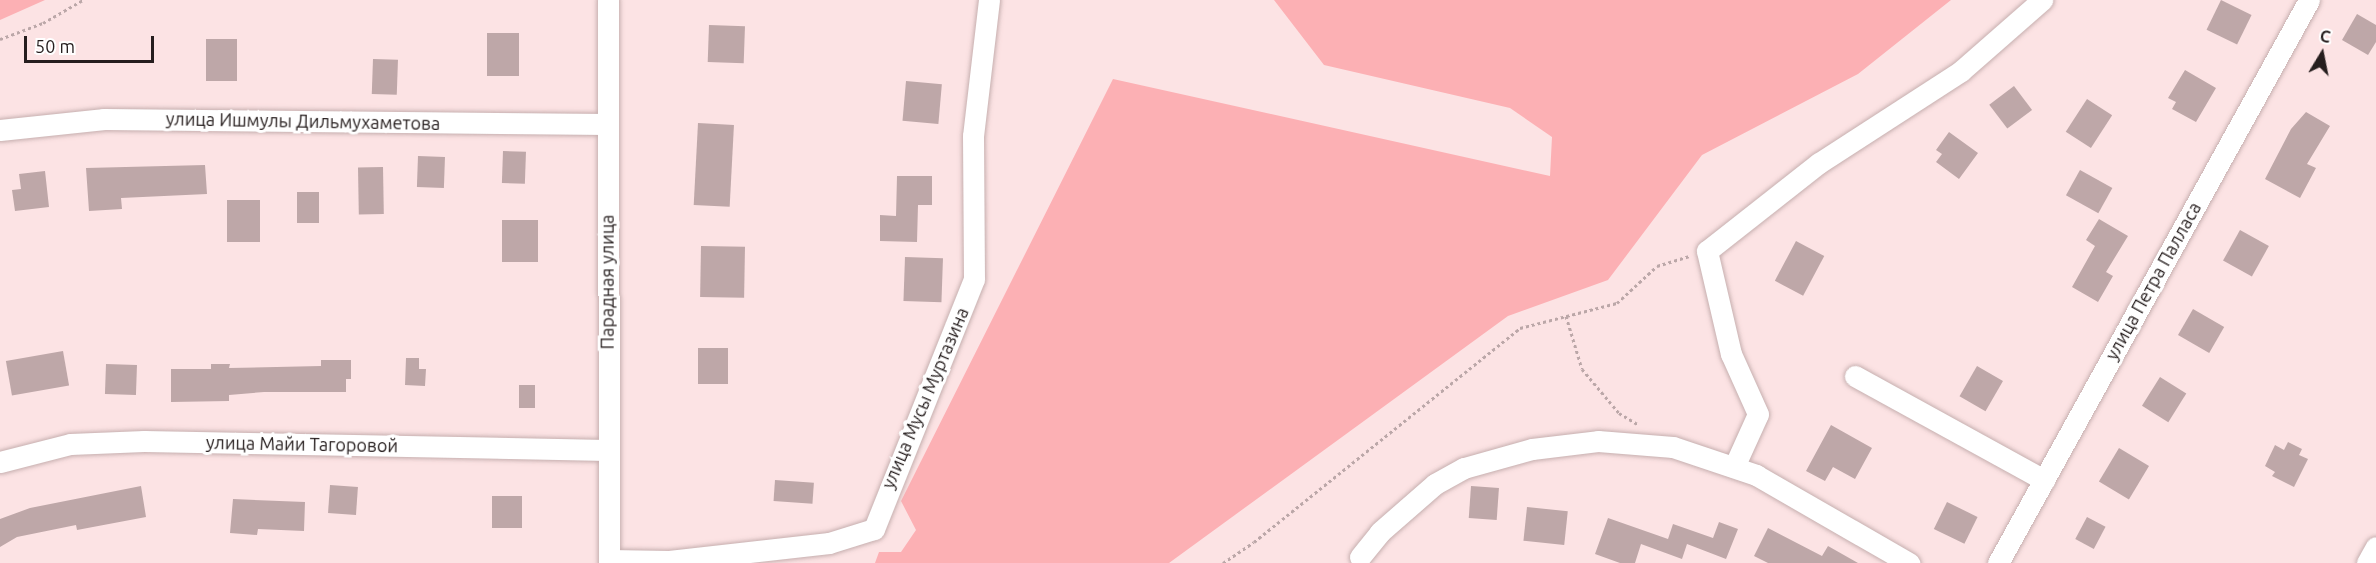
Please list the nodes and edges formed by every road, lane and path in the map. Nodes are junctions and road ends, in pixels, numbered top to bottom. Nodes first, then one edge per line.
1 (83, 0) edge
2 (608, 0) edge
3 (989, 0) edge
4 (2042, 0) edge
5 (2309, 0) edge
6 (0, 39) edge
7 (607, 123) junction
8 (0, 130) edge
9 (1707, 251) junction
10 (1566, 315) junction
11 (1855, 375) dead end
12 (1646, 430) dead end
13 (607, 450) junction
14 (0, 462) edge
15 (1734, 467) junction
16 (2044, 480) junction
17 (2376, 547) edge
18 (1360, 557) dead end
19 (609, 562) edge
20 (1223, 563) edge
21 (1909, 563) edge
22 (1998, 563) edge
23 (2367, 563) edge

1 - 6 path
2 - 7 street, Парадная улица
3 - 19 street, улица Мусы Муртазина
4 - 9 street
5 - 16 street, улица Петра Палласа
7 - 8 street, улица Ишмулы Дильмухаметова
7 - 13 street, Парадная улица
9 - 10 path
9 - 15 street
10 - 12 path
10 - 20 path
11 - 16 street
13 - 14 street, улица Майи Тагоровой
13 - 19 street, Парадная улица
15 - 18 street
15 - 21 street
16 - 22 street, улица Петра Палласа
17 - 23 street

